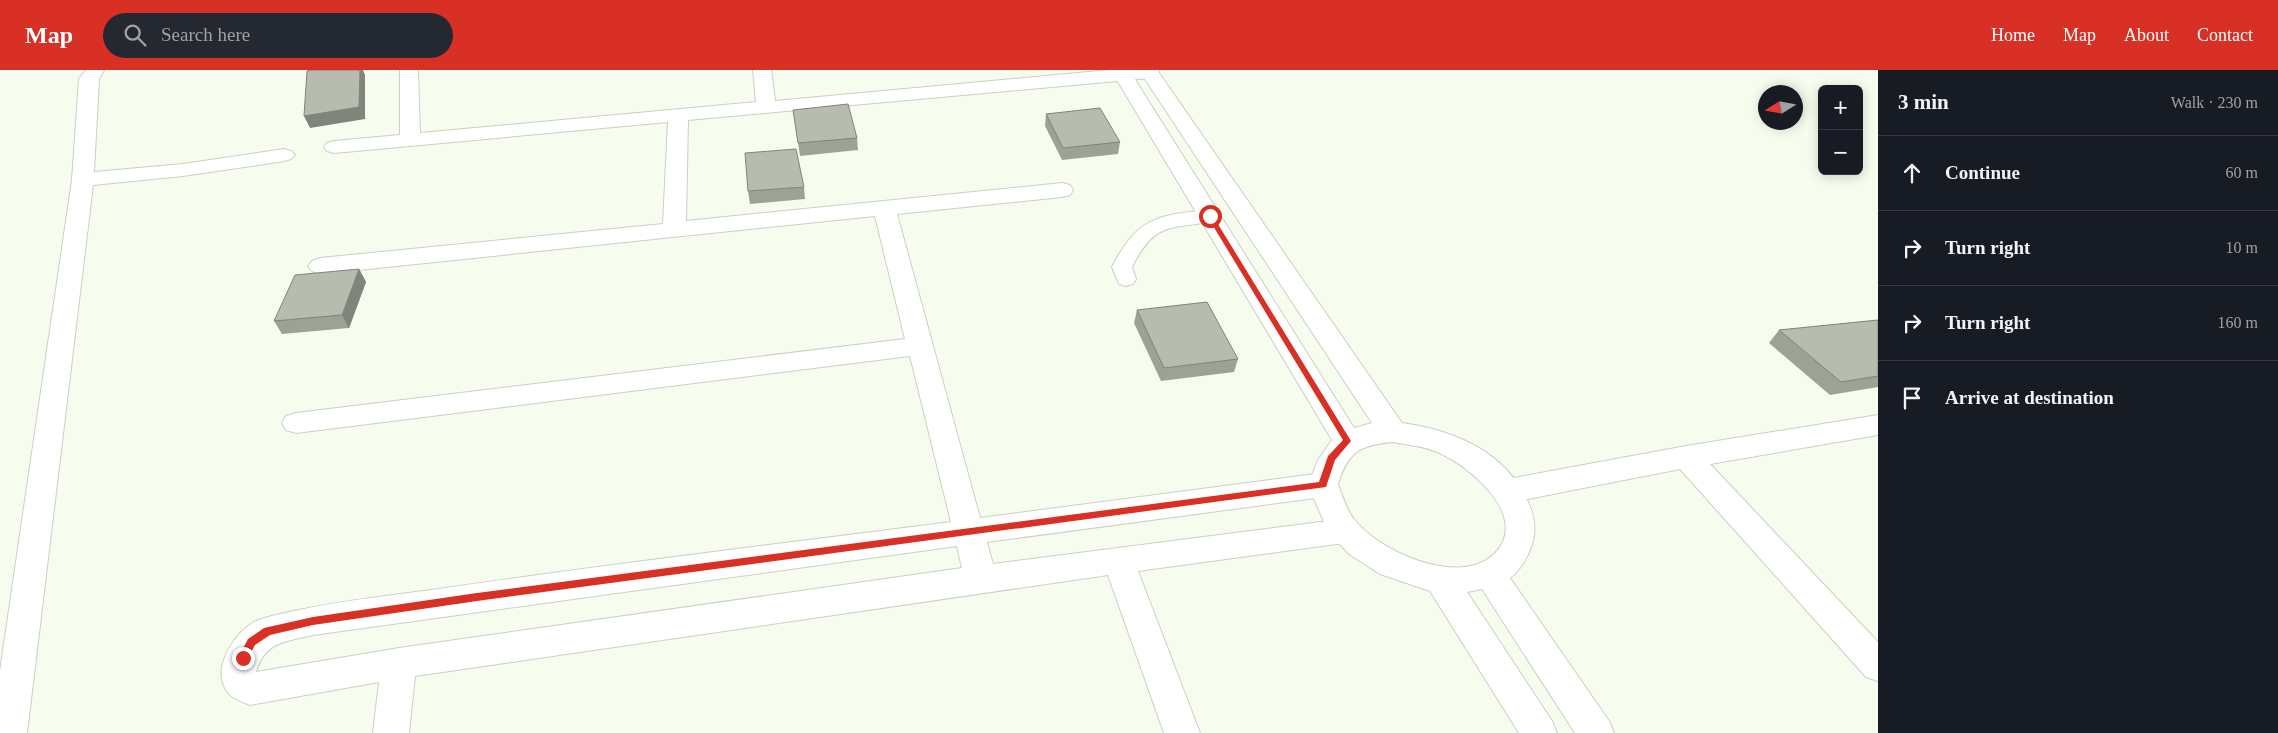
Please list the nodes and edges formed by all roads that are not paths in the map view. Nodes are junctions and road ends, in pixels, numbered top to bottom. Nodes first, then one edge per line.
1 (95, 70) edge
2 (409, 70) edge
3 (762, 70) edge
4 (939, 70) edge
5 (1149, 71) edge
6 (1122, 72) edge
7 (947, 91) junction
8 (766, 107) junction
9 (678, 115) junction
10 (410, 139) junction
11 (334, 147) dead end
12 (284, 155) dead end
13 (83, 180) junction
14 (1062, 190) dead end
15 (884, 208) junction
16 (1210, 216) junction
17 (674, 230) junction
18 (320, 266) dead end
19 (1126, 278) dead end
20 (919, 346) junction
21 (296, 423) dead end
22 (1878, 426) edge
23 (1393, 432) junction
24 (1347, 441) junction
25 (1686, 457) junction
26 (1323, 485) junction
27 (1508, 491) junction
28 (1344, 530) junction
29 (969, 531) junction
30 (1118, 560) junction
31 (1489, 573) junction
32 (981, 579) junction
33 (1441, 580) junction
34 (399, 663) junction
35 (1878, 666) edge
36 (10, 733) edge
37 (391, 733) edge
38 (1182, 733) edge
39 (1540, 733) edge
40 (1596, 733) edge

1 - 13 street
2 - 10 street
3 - 8 street
4 - 7 street
5 - 6 street
5 - 23 street
6 - 7 street
6 - 16 street
7 - 8 street
8 - 9 street
9 - 10 street
9 - 17 street
10 - 11 street
12 - 13 street
13 - 36 street
14 - 15 street
15 - 17 street
15 - 20 street
16 - 19 lane
16 - 24 street
17 - 18 street
20 - 21 street
20 - 29 street
22 - 25 street
23 - 24 street
23 - 27 street
24 - 26 street
25 - 27 street
25 - 35 street
26 - 28 street
26 - 29 street
27 - 31 street
28 - 30 street
28 - 33 street
29 - 32 street
29 - 34 street
30 - 32 street
30 - 38 street
31 - 33 street
31 - 40 street
32 - 34 street
33 - 39 street
34 - 37 street

